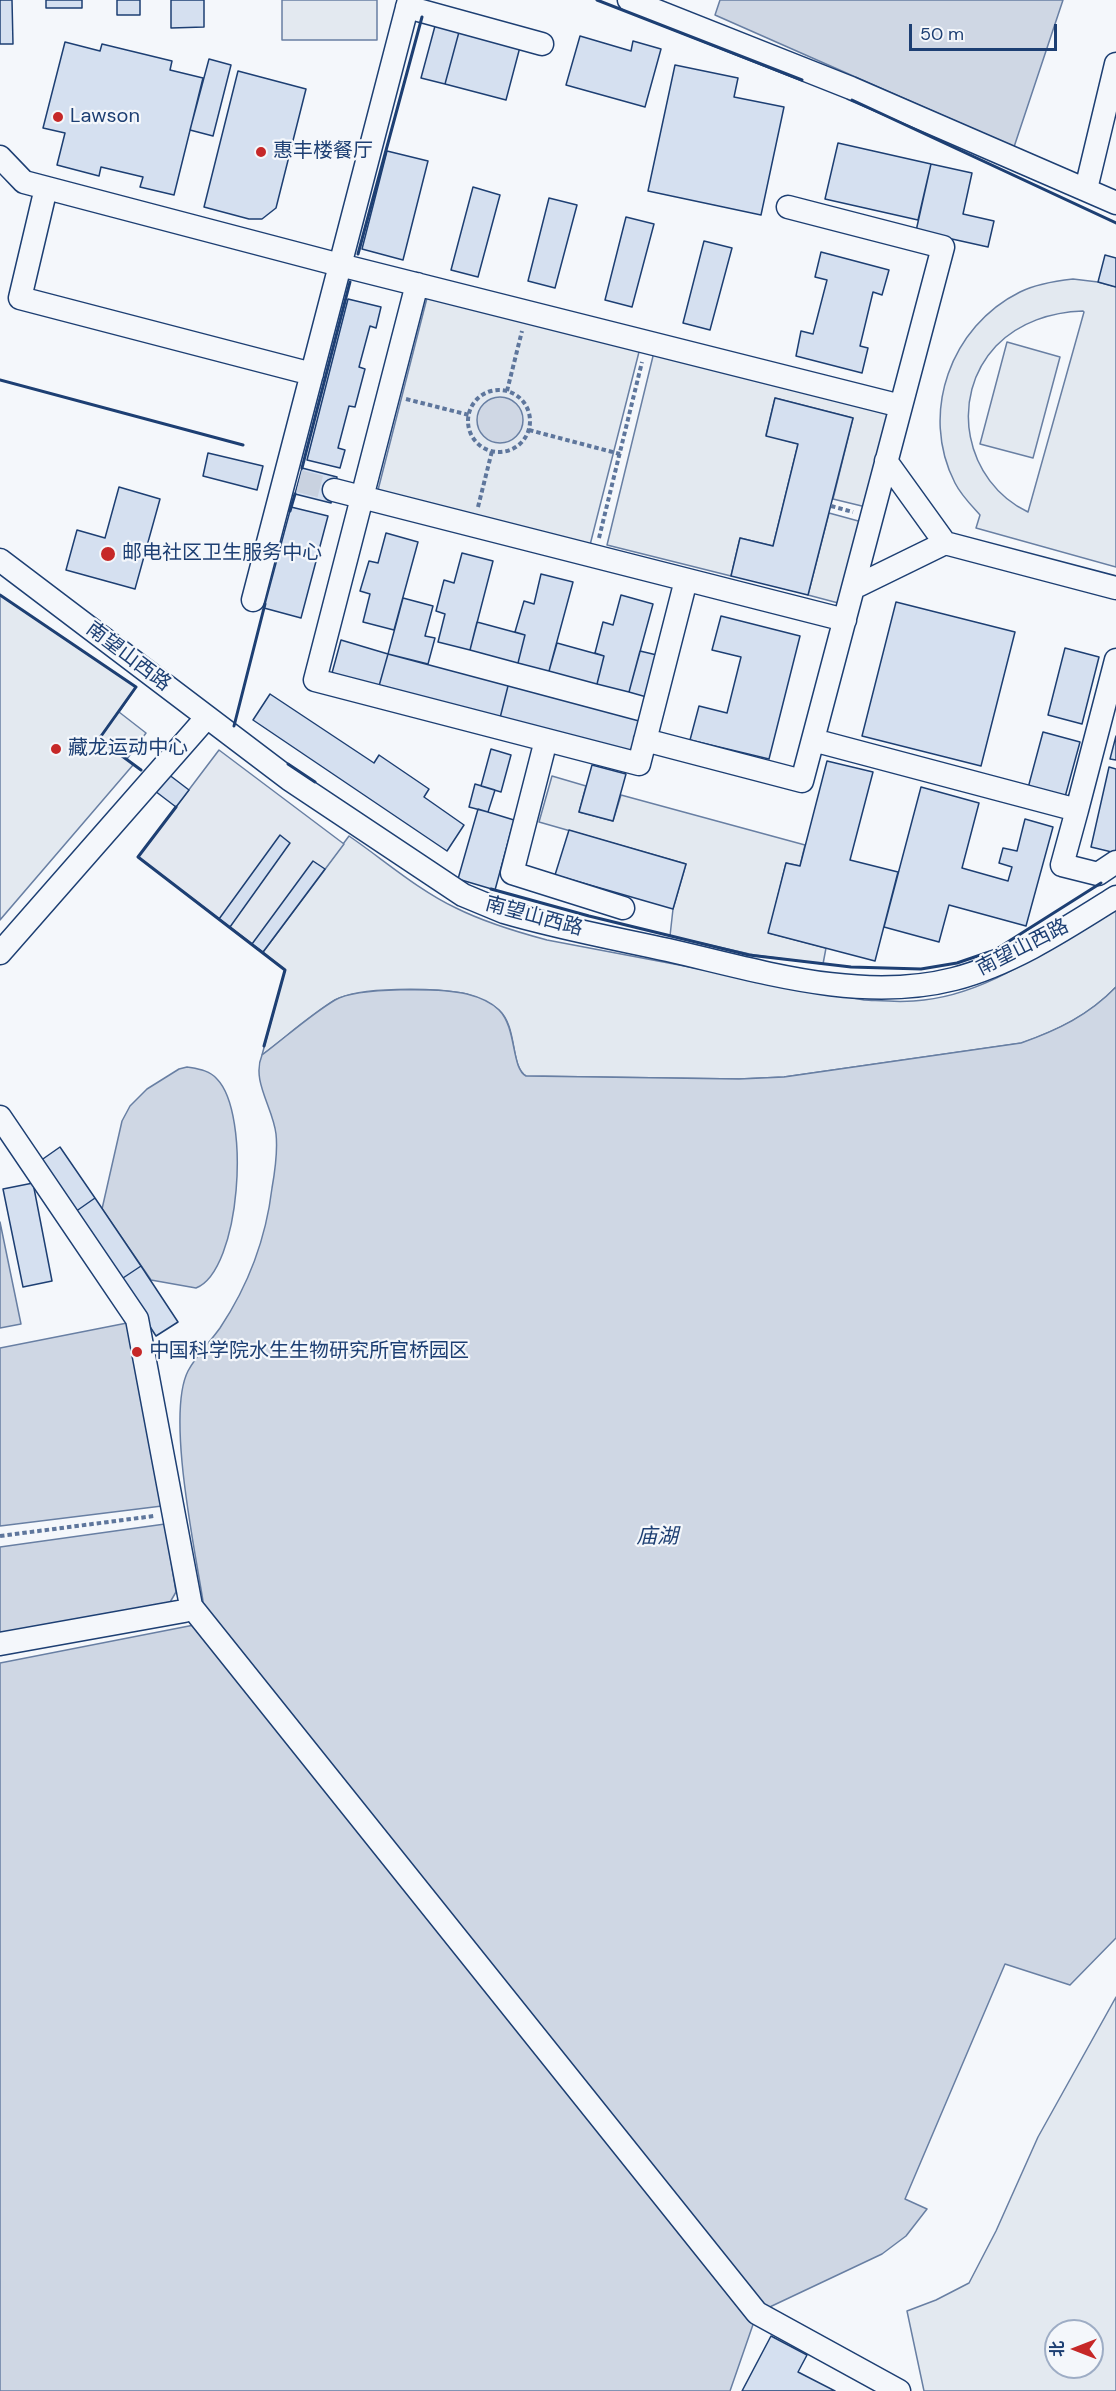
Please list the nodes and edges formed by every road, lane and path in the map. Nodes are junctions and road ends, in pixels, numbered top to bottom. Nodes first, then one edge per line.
1 (629, 0) edge
2 (408, 3) edge
3 (542, 44) dead end
4 (1116, 64) edge
5 (0, 157) edge
6 (46, 188) junction
7 (1086, 189) junction
8 (1116, 203) edge
9 (788, 207) dead end
10 (340, 265) junction
11 (417, 284) junction
12 (527, 312) junction
13 (647, 342) junction
14 (312, 374) junction
15 (507, 391) junction
16 (388, 395) junction
17 (901, 406) junction
18 (469, 415) junction
19 (529, 430) junction
20 (492, 451) junction
21 (620, 454) junction
22 (886, 461) junction
23 (334, 490) tunnel mouth
24 (362, 497) junction
25 (474, 526) junction
26 (945, 543) junction
27 (595, 556) junction
28 (0, 560) edge
29 (686, 580) junction
30 (853, 588) junction
31 (1116, 588) edge
32 (253, 600) dead end
33 (845, 620) junction
34 (1116, 660) edge
35 (207, 717) junction
36 (546, 740) junction
37 (645, 740) junction
38 (813, 740) junction
39 (1077, 810) junction
40 (1116, 862) edge
41 (1116, 897) edge
42 (623, 908) dead end
43 (0, 953) edge
44 (0, 1117) edge
45 (174, 1514) junction
46 (0, 1536) edge
47 (191, 1606) junction
48 (0, 1644) edge
49 (899, 2391) edge

1 - 7 street
2 - 3 street
2 - 10 street
4 - 7 street
5 - 6 street
6 - 10 street
6 - 14 street
7 - 8 street
9 - 17 street
10 - 11 street
10 - 14 street
11 - 12 street
11 - 16 street
12 - 13 street
12 - 15 path
13 - 17 street
13 - 21 path
14 - 32 street
15 - 18 path
15 - 19 path
16 - 18 path
16 - 24 street
17 - 22 street
18 - 20 path
19 - 20 path
19 - 21 path
20 - 25 path
21 - 27 path
22 - 26 street
22 - 30 street
23 - 24 street
24 - 25 street
24 - 36 street
25 - 27 street
26 - 30 street
26 - 31 street
27 - 29 street
28 - 35 street, 南望山西路
29 - 33 street
29 - 37 street
30 - 33 street
33 - 38 street
34 - 39 street
35 - 41 street, 南望山西路
35 - 43 street
36 - 37 street
36 - 42 street
37 - 38 street
38 - 39 street
39 - 40 street
44 - 45 street
45 - 46 path
45 - 47 street
47 - 48 street
47 - 49 street

